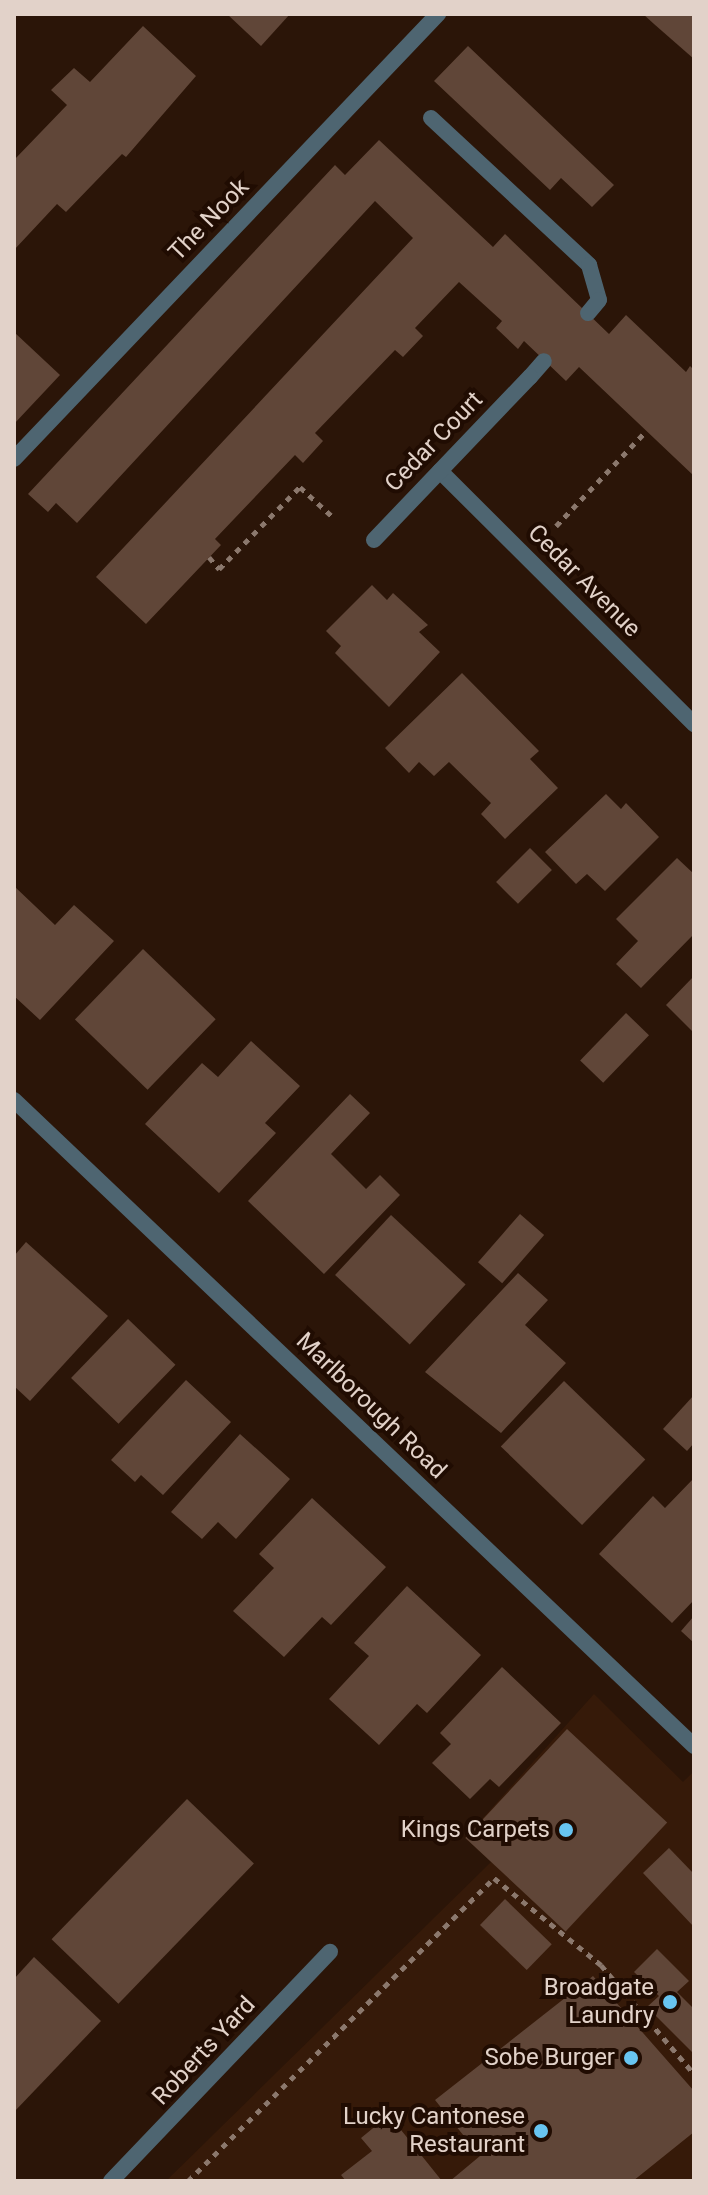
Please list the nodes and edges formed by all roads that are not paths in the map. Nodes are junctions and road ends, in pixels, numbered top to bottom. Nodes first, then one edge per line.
1 (438, 14) edge
2 (431, 118) dead end
3 (588, 313) dead end
4 (544, 361) dead end
5 (14, 459) edge
6 (440, 471) junction
7 (374, 540) road end
8 (694, 724) edge
9 (14, 1100) edge
10 (694, 1746) edge
11 (330, 1952) dead end
12 (111, 2181) edge

1 - 5 street, The Nook
2 - 3 street
4 - 6 street, Cedar Court
6 - 7 street, Cedar Court
6 - 8 street, Cedar Avenue
9 - 10 street, Marlborough Road
11 - 12 street, Roberts Yard

